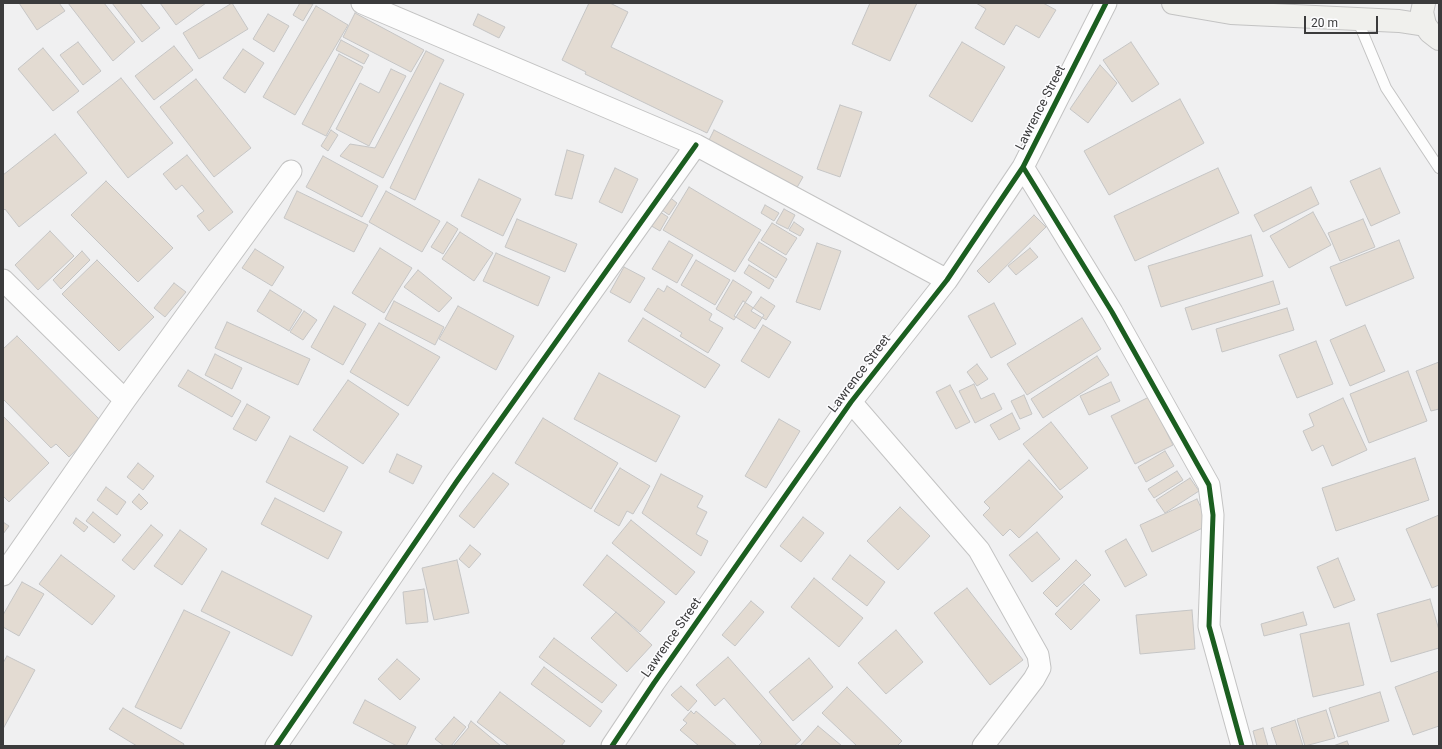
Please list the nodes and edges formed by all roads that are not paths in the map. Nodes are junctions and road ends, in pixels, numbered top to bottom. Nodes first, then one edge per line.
1 (362, 3) edge
2 (1106, 3) edge
3 (1173, 3) edge
4 (1424, 3) edge
5 (1357, 19) junction
6 (1432, 32) edge
7 (696, 145) junction
8 (1024, 167) junction
9 (1439, 168) edge
10 (291, 171) dead end
11 (3, 280) edge
12 (947, 280) junction
13 (125, 400) junction
14 (851, 402) junction
15 (3, 575) edge
16 (276, 746) edge
17 (612, 746) edge
18 (983, 746) edge
19 (1242, 746) edge

1 - 7 street
2 - 8 street, Lawrence Street
3 - 5 main road
4 - 6 main road
5 - 6 main road
5 - 9 lane
7 - 12 street
7 - 16 street
8 - 12 street, Lawrence Street
8 - 19 street
10 - 13 street
11 - 13 street
12 - 14 street, Lawrence Street
13 - 15 street
14 - 17 street, Lawrence Street
14 - 18 street

